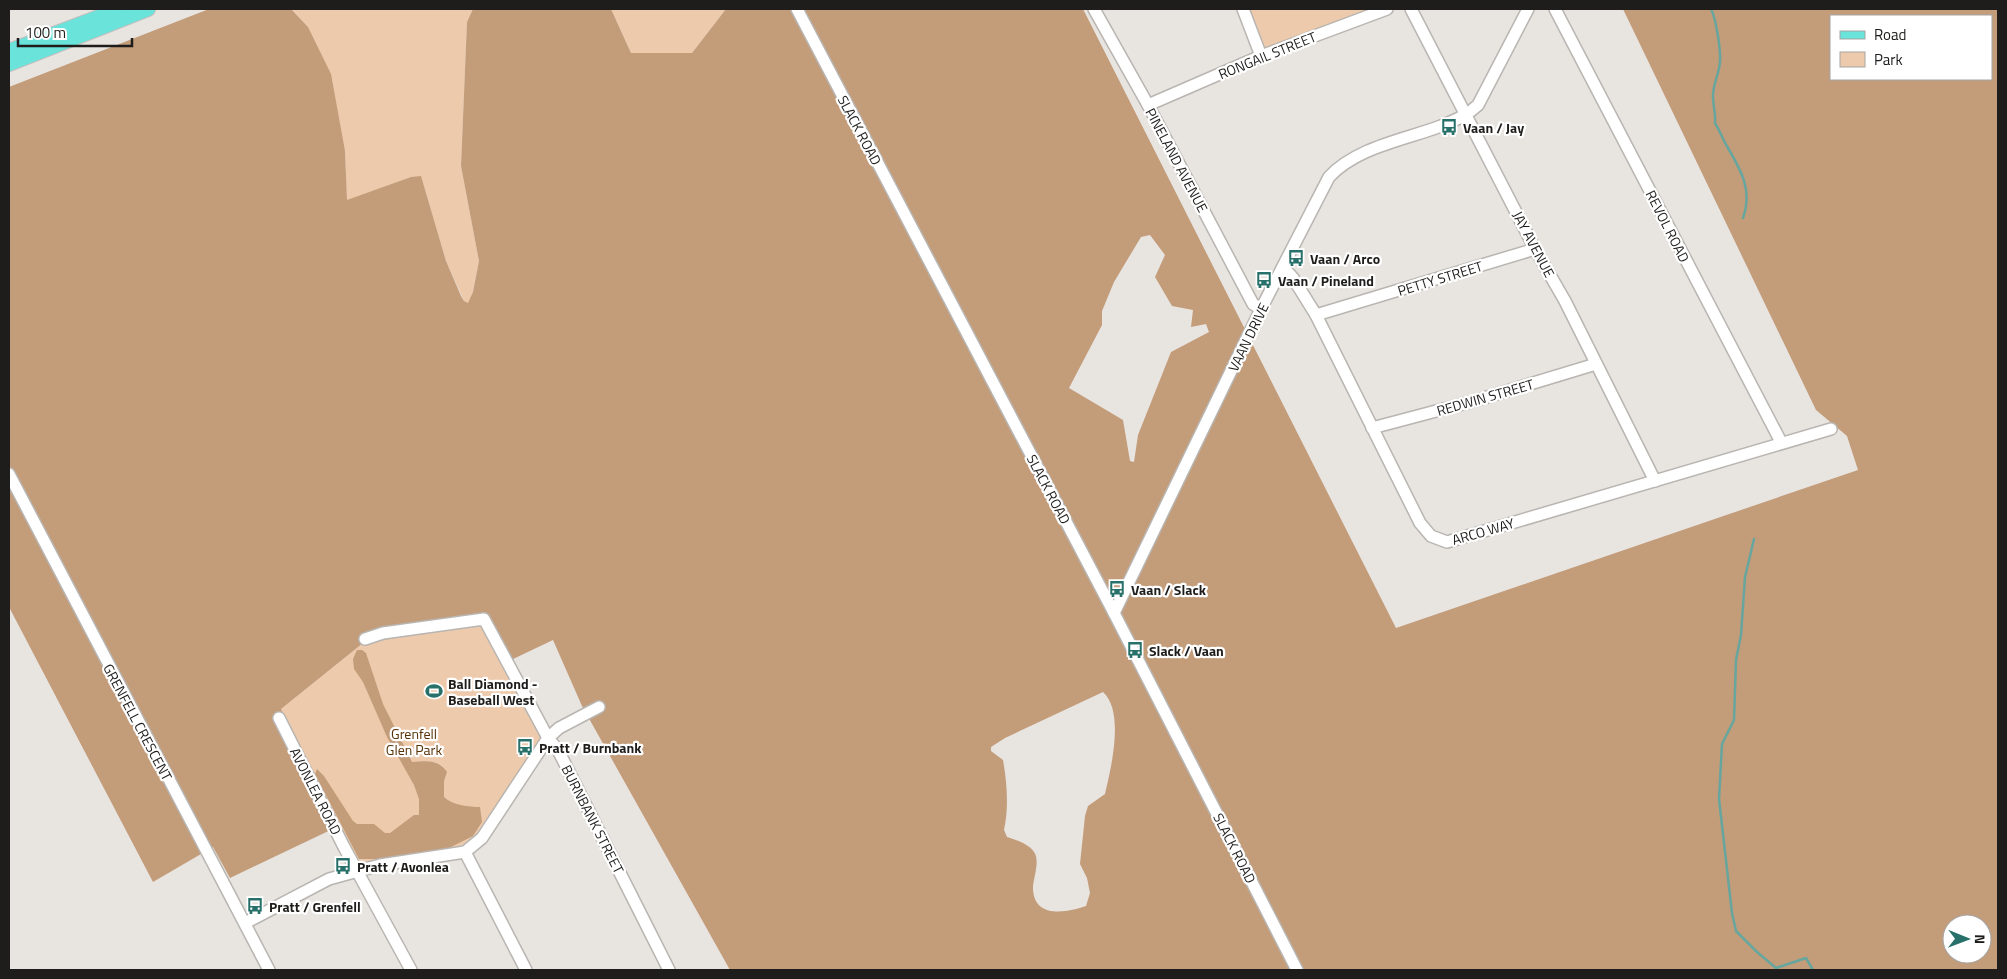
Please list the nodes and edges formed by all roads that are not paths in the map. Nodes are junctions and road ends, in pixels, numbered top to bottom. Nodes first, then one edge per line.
1 (120, 9) edge
2 (148, 9) edge
3 (797, 9) edge
4 (1094, 9) edge
5 (1243, 9) edge
6 (1387, 9) edge
7 (1411, 9) edge
8 (1528, 9) edge
9 (1555, 9) edge
10 (9, 51) edge
11 (1262, 56) junction
12 (9, 64) edge
13 (1148, 105) junction
14 (1467, 116) junction
15 (1535, 249) junction
16 (1284, 267) junction
17 (1261, 309) junction
18 (1316, 315) junction
19 (1596, 364) junction
20 (1372, 428) junction
21 (1831, 429) dead end
22 (1781, 442) junction
23 (9, 474) edge
24 (1655, 481) junction
25 (1114, 613) junction
26 (365, 639) dead end
27 (599, 707) dead end
28 (279, 718) dead end
29 (548, 738) junction
30 (465, 852) junction
31 (357, 870) junction
32 (245, 923) junction
33 (269, 970) edge
34 (411, 970) edge
35 (526, 970) edge
36 (669, 970) edge
37 (1297, 970) edge

1 - 10 main road
2 - 12 main road
3 - 25 street, SLACK ROAD
4 - 13 street, PINELAND AVENUE
5 - 11 street
6 - 11 street, RONGAIL STREET
7 - 14 street, JAY AVENUE
8 - 14 street
9 - 22 street, REVOL ROAD
11 - 13 street, RONGAIL STREET
13 - 17 street, PINELAND AVENUE
14 - 15 street, JAY AVENUE
14 - 16 street, VAAN DRIVE
15 - 18 street, PETTY STREET
15 - 19 street, JAY AVENUE
16 - 17 street, VAAN DRIVE
16 - 18 street, ARCO WAY
17 - 25 street, VAAN DRIVE
18 - 20 street, ARCO WAY
19 - 20 street, REDWIN STREET
19 - 24 street, JAY AVENUE
20 - 24 street, ARCO WAY
21 - 22 street, ARCO WAY
22 - 24 street, ARCO WAY
23 - 32 street, GRENFELL CRESCENT
25 - 37 street, SLACK ROAD
26 - 29 street, BURNBANK STREET
27 - 29 street
28 - 31 street, AVONLEA ROAD
29 - 30 street
29 - 36 street, BURNBANK STREET
30 - 31 street
30 - 35 street
31 - 32 street
31 - 34 street, AVONLEA ROAD
32 - 33 street, GRENFELL CRESCENT

